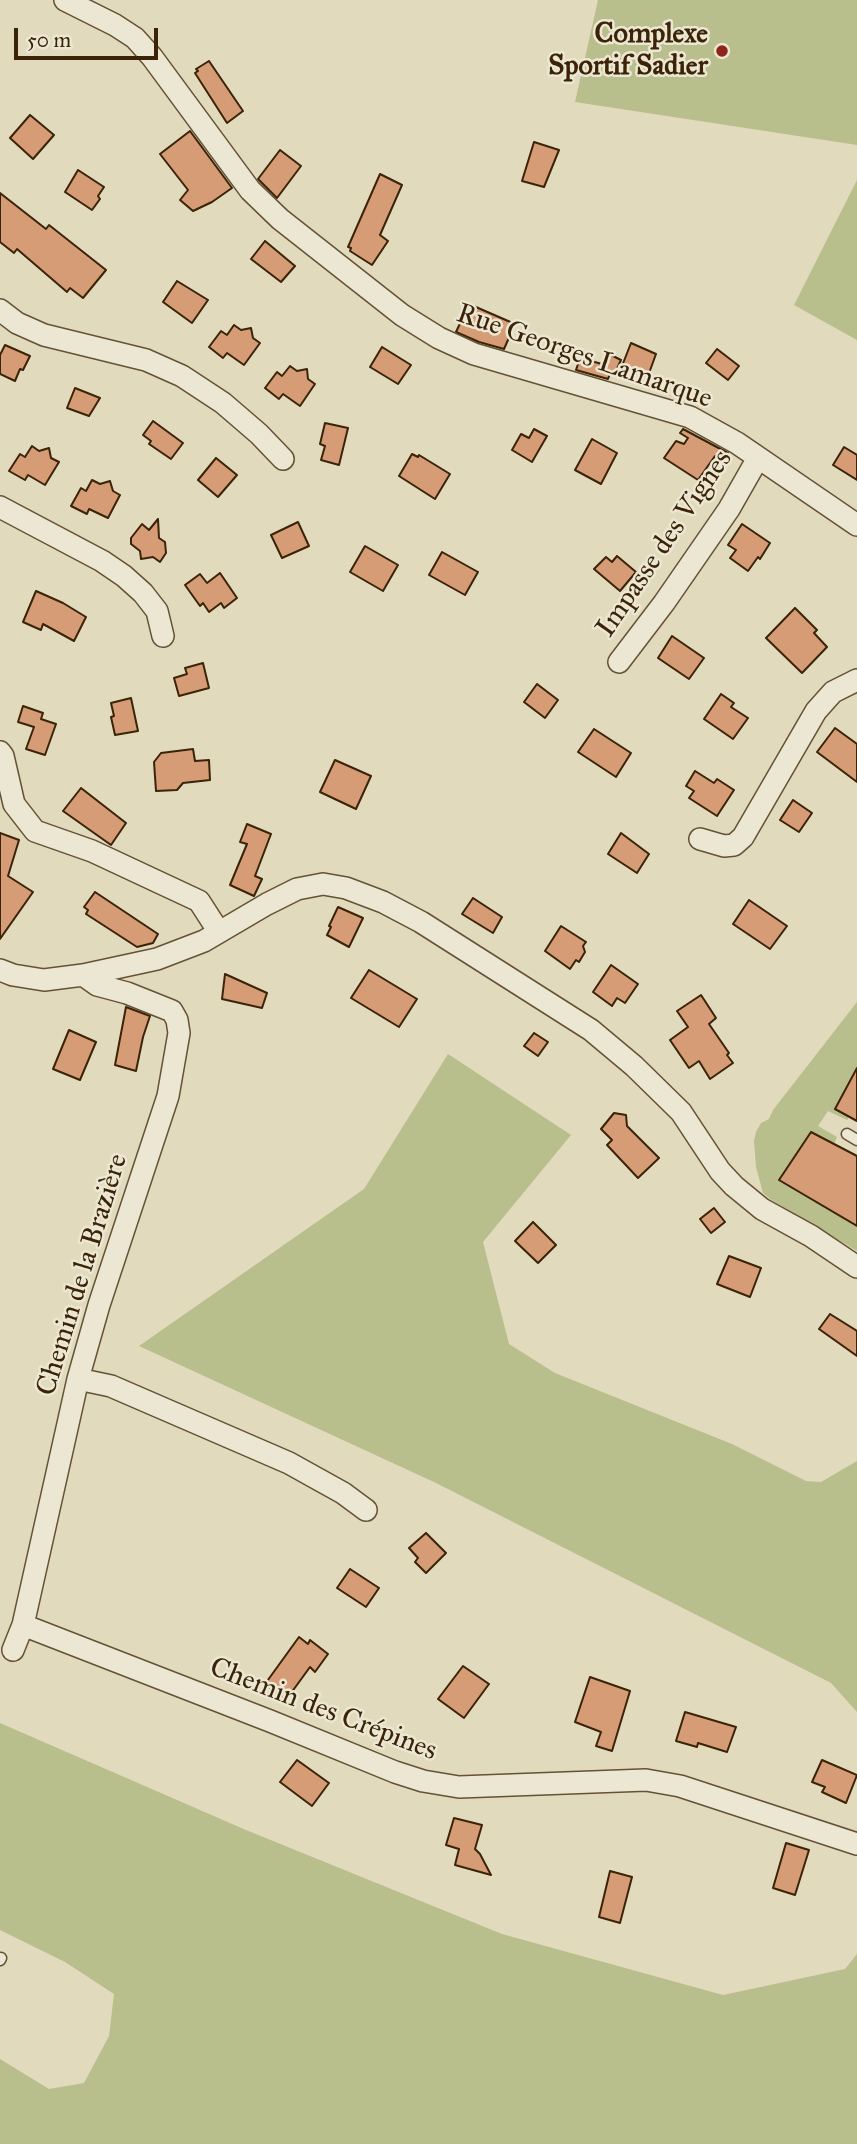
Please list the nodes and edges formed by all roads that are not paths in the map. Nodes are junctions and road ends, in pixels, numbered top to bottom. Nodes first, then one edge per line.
1 (65, 0) edge
2 (0, 310) edge
3 (758, 458) junction
4 (283, 459) dead end
5 (0, 508) edge
6 (857, 525) edge
7 (163, 636) dead end
8 (619, 662) dead end
9 (857, 680) edge
10 (0, 752) edge
11 (700, 839) dead end
12 (219, 932) junction
13 (83, 975) junction
14 (4, 976) edge
15 (857, 1268) edge
16 (78, 1379) junction
17 (366, 1510) dead end
18 (23, 1625) junction
19 (13, 1650) dead end
20 (857, 1844) edge

1 - 3 street, Rue Georges Lamarque
2 - 4 street
3 - 6 street, Rue Georges Lamarque
3 - 8 street, Impasse des Vignes
5 - 7 street
9 - 11 street
10 - 12 street
12 - 13 street
12 - 15 street
13 - 14 street
13 - 16 street, Chemin de la Brazière
16 - 17 street
16 - 18 street, Chemin de la Brazière
18 - 19 street, Chemin de la Brazière
18 - 20 street, Chemin des Crépines

